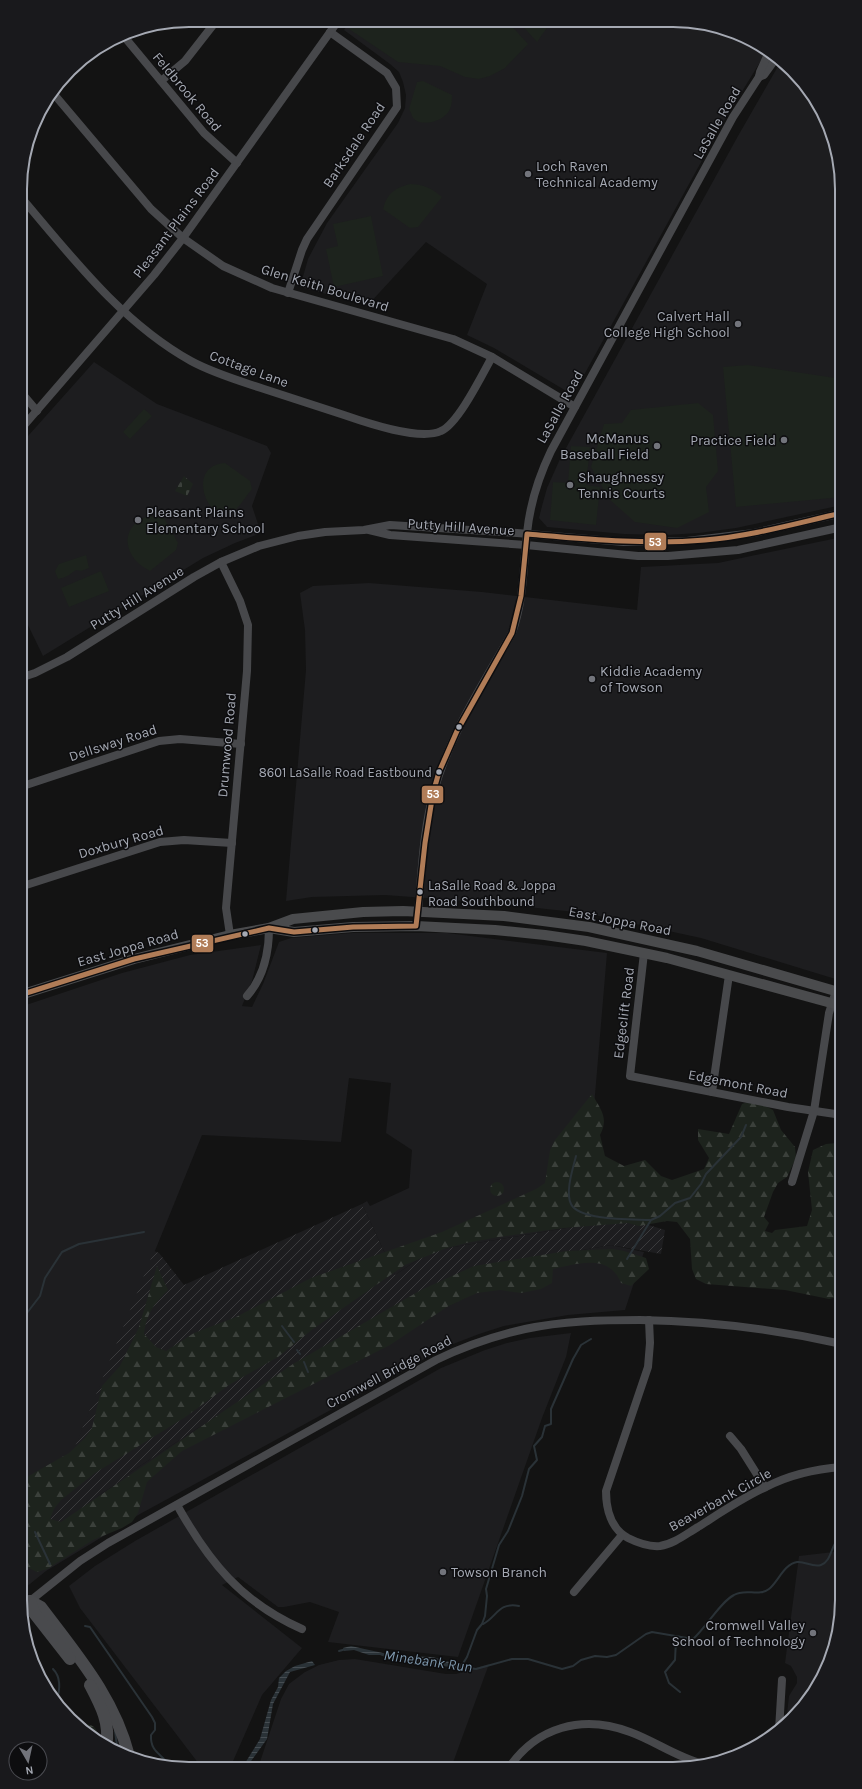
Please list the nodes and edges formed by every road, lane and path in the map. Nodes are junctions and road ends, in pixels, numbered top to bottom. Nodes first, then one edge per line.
1 (212, 27) edge
2 (334, 27) edge
3 (330, 32) junction
4 (126, 39) edge
5 (767, 57) edge
6 (774, 62) edge
7 (759, 77) junction
8 (161, 81) junction
9 (56, 96) edge
10 (237, 163) junction
11 (27, 204) edge
12 (183, 238) junction
13 (288, 293) junction
14 (124, 311) junction
15 (492, 357) junction
16 (27, 399) edge
17 (574, 407) junction
18 (37, 411) junction
19 (27, 422) edge
20 (835, 515) edge
21 (835, 529) edge
22 (364, 530) junction
23 (526, 534) junction
24 (526, 545) junction
25 (221, 562) junction
26 (27, 676) edge
27 (241, 744) junction
28 (27, 785) edge
29 (232, 843) junction
30 (27, 885) edge
31 (418, 912) junction
32 (416, 926) junction
33 (589, 927) junction
34 (269, 928) junction
35 (230, 935) junction
36 (586, 941) junction
37 (644, 953) junction
38 (729, 974) junction
39 (835, 991) edge
40 (27, 993) edge
41 (247, 996) dead end
42 (835, 1004) edge
43 (835, 1014) edge
44 (630, 1076) joint
45 (712, 1092) junction
46 (814, 1111) junction
47 (835, 1114) edge
48 (792, 1182) dead end
49 (649, 1320) junction
50 (835, 1342) edge
51 (730, 1436) dead end
52 (835, 1468) edge
53 (765, 1487) junction
54 (177, 1505) junction
55 (622, 1535) junction
56 (574, 1592) dead end
57 (27, 1604) edge
58 (27, 1605) edge
59 (27, 1606) edge
60 (302, 1629) dead end
61 (782, 1680) dead end
62 (779, 1722) edge
63 (106, 1739) edge
64 (127, 1750) edge
65 (694, 1761) edge
66 (513, 1762) edge

1 - 8 street
2 - 3 street, Pleasant Plains Road
3 - 10 street, Pleasant Plains Road
3 - 13 street, Barksdale Road
4 - 8 street, Feldbrook Road
5 - 7 street, LaSalle Road
6 - 7 street, LaSalle Road
7 - 17 street, LaSalle Road
8 - 10 street, Feldbrook Road
9 - 12 street, Glen Keith Boulevard
10 - 12 street, Pleasant Plains Road
11 - 14 street, Cottage Lane
12 - 13 street, Glen Keith Boulevard
12 - 14 street, Pleasant Plains Road
13 - 15 street, Glen Keith Boulevard
14 - 15 street, Cottage Lane
14 - 18 street, Pleasant Plains Road
15 - 17 street, Glen Keith Boulevard
16 - 18 street
17 - 23 street, LaSalle Road
18 - 19 street, Pleasant Plains Road
20 - 23 street, Putty Hill Avenue
21 - 24 street, Putty Hill Avenue
22 - 23 street, Putty Hill Avenue
22 - 24 street, Putty Hill Avenue
22 - 25 street, Putty Hill Avenue
23 - 24 street, LaSalle Road
24 - 31 street, LaSalle Road
25 - 26 street, Putty Hill Avenue
25 - 27 street, Drumwood Road
27 - 28 street, Dellsway Road
27 - 29 street, Drumwood Road
29 - 30 street, Doxbury Road
29 - 35 street, Drumwood Road
31 - 32 main road
31 - 33 main road, East Joppa Road
31 - 34 main road, East Joppa Road
32 - 34 main road, East Joppa Road
32 - 36 main road, East Joppa Road
33 - 36 main road
33 - 39 main road, East Joppa Road
34 - 35 main road, East Joppa Road
34 - 41 street
35 - 40 main road, East Joppa Road
36 - 37 main road, East Joppa Road
37 - 38 main road, East Joppa Road
37 - 44 street, Edgeclift Road
38 - 42 main road, East Joppa Road
38 - 45 street
43 - 46 street
44 - 45 street, Edgemont Road
45 - 46 street, Edgemont Road
46 - 47 street, Edgemont Road
46 - 48 street
49 - 50 street, Cromwell Bridge Road
49 - 54 street, Cromwell Bridge Road
49 - 55 street
51 - 53 street
52 - 53 street, Beaverbank Circle
53 - 55 street, Beaverbank Circle
54 - 57 street, Cromwell Bridge Road
54 - 60 street
55 - 56 street
58 - 64 highway
59 - 63 highway
61 - 62 street
65 - 66 street

